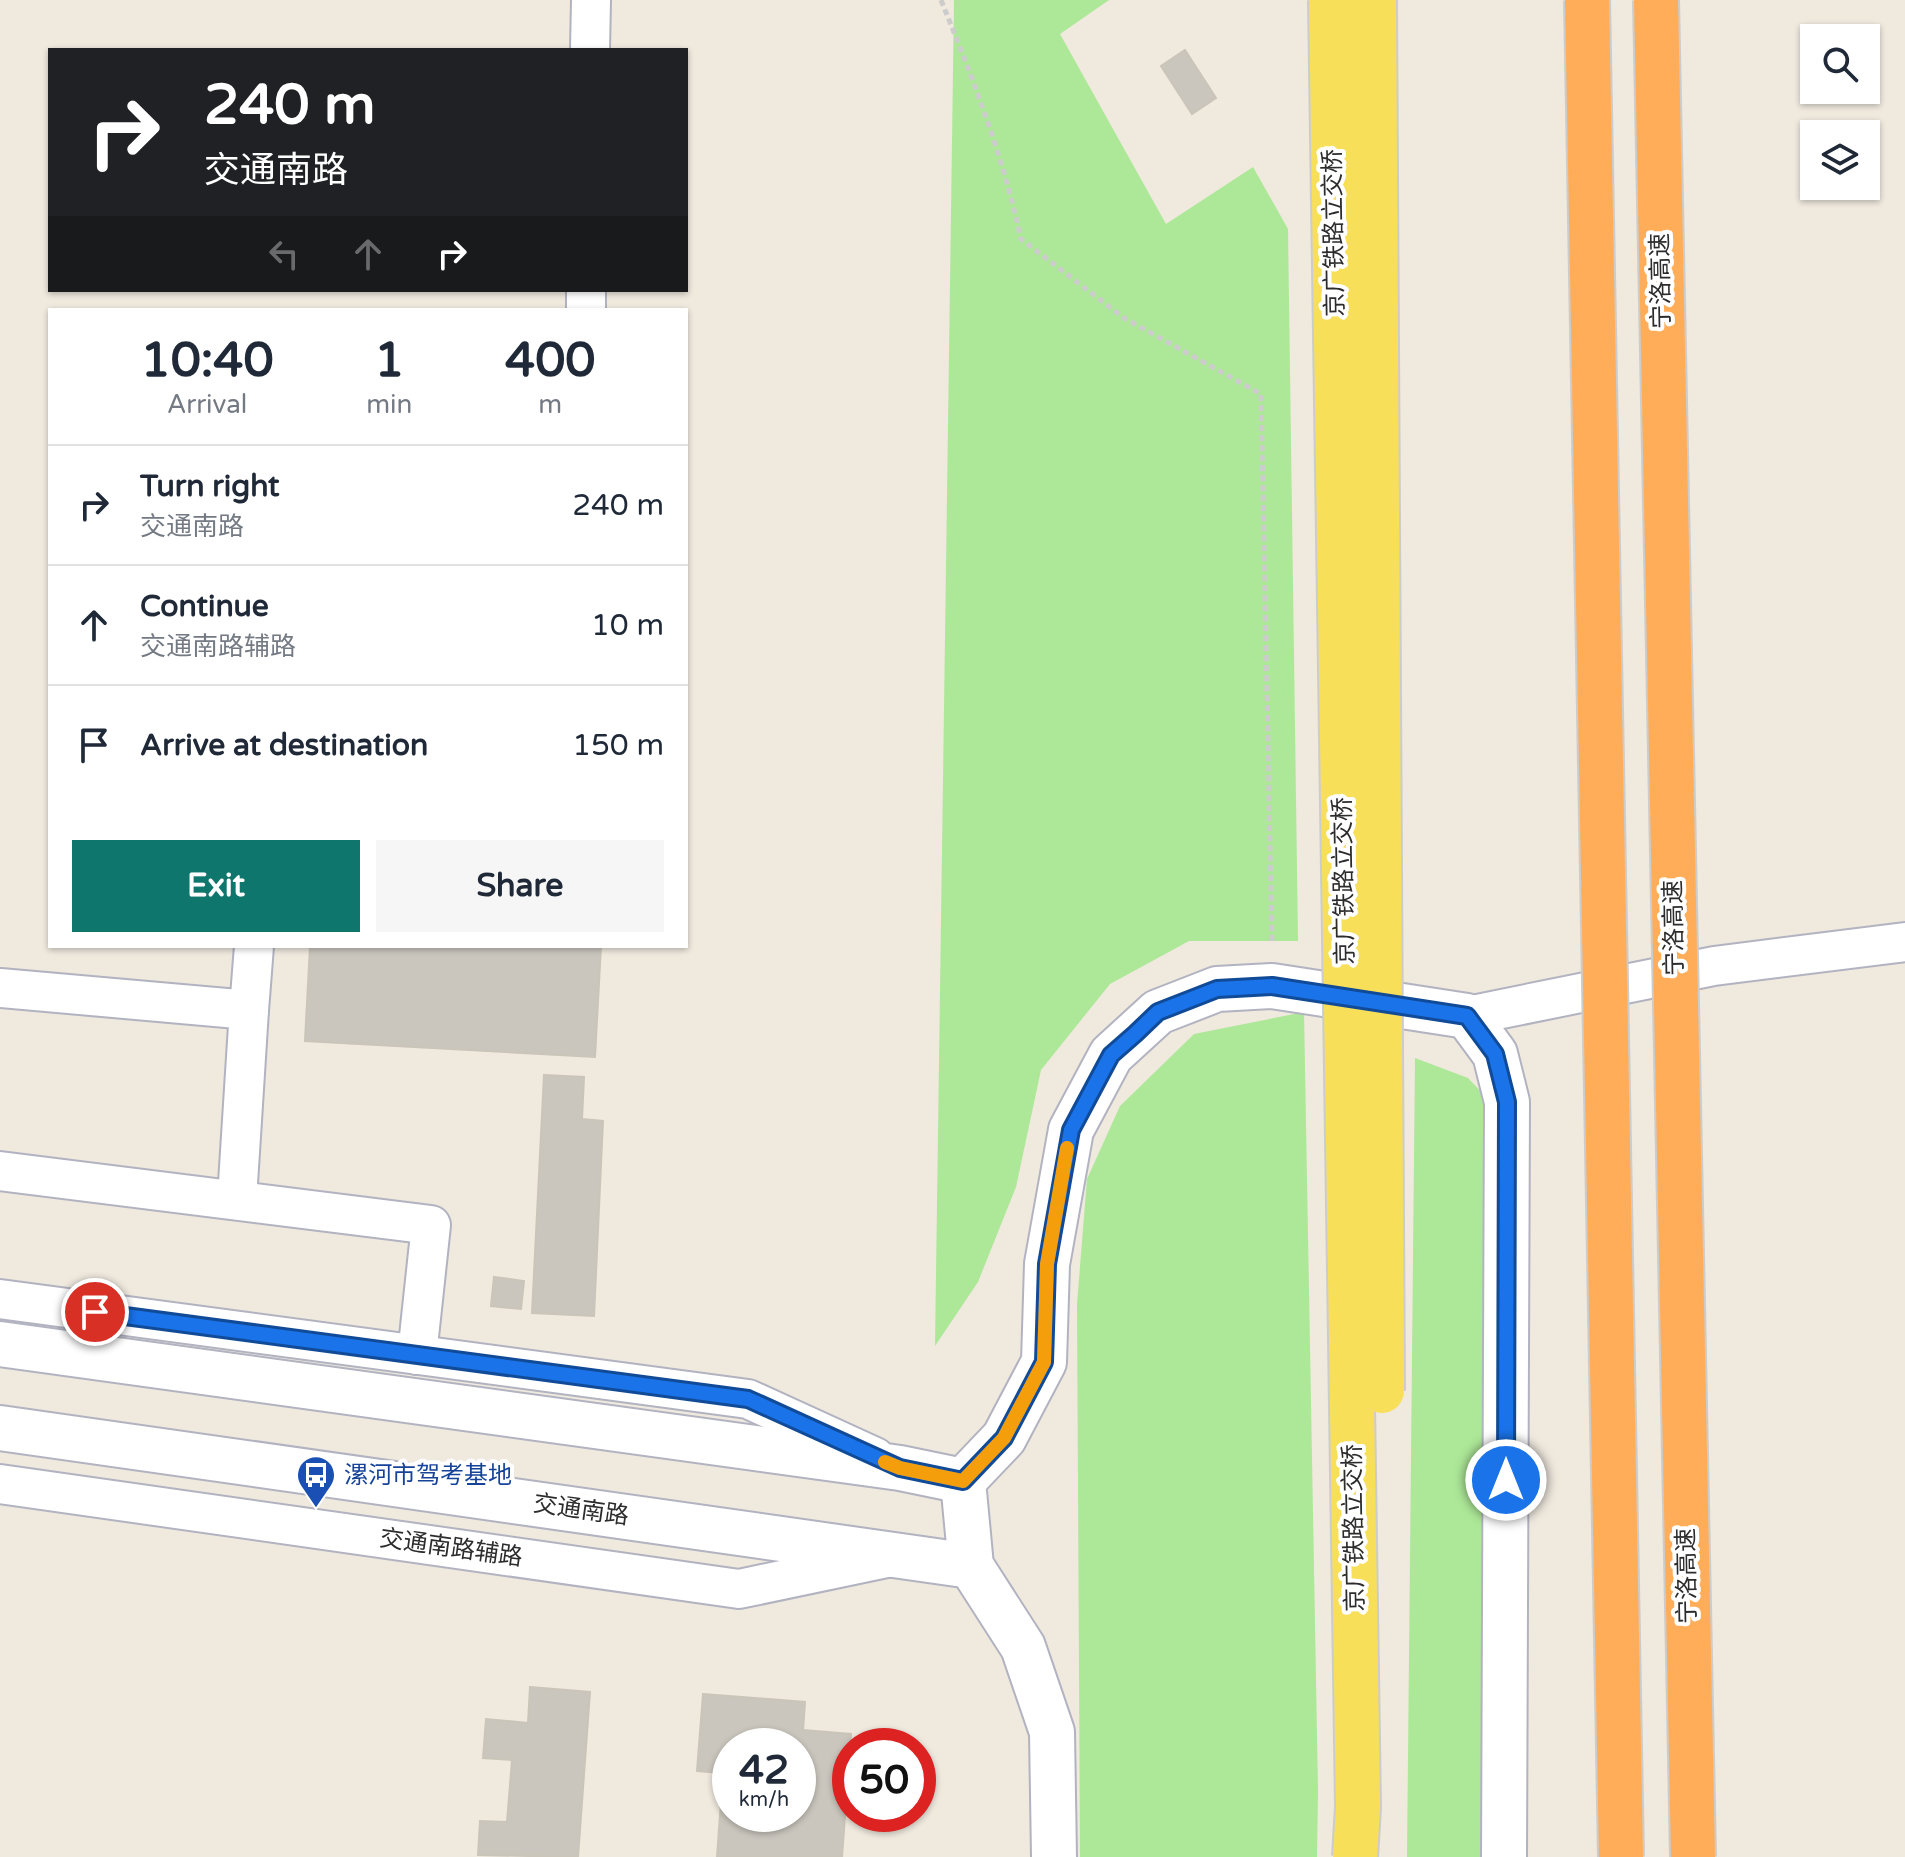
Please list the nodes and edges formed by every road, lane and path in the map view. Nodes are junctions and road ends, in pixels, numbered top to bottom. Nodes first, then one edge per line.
1 (591, 0) edge
2 (941, 0) edge
3 (1331, 0) edge
4 (1374, 0) edge
5 (1587, 0) edge
6 (1656, 0) edge
7 (590, 48) edge
8 (1905, 942) edge
9 (254, 948) edge
10 (1272, 986) junction
11 (0, 988) edge
12 (249, 1010) junction
13 (1467, 1016) junction
14 (0, 1171) edge
15 (237, 1199) junction
16 (0, 1299) edge
17 (0, 1344) edge
18 (417, 1355) junction
19 (0, 1428) edge
20 (900, 1468) junction
21 (963, 1481) junction
22 (0, 1484) edge
23 (900, 1555) junction
24 (971, 1566) junction
25 (1054, 1857) edge
26 (1355, 1857) edge
27 (1383, 1857) edge
28 (1504, 1857) edge
29 (1621, 1857) edge
30 (1693, 1857) edge

1 - 7 street
2 - 10 path
3 - 26 main road, 京广铁路立交桥, bridge
4 - 27 main road, 京广铁路立交桥, bridge
5 - 29 highway, bridge
6 - 30 highway, 宁洛高速, bridge
8 - 13 street
9 - 12 street
10 - 13 main road
10 - 21 main road
11 - 12 street
12 - 15 street
13 - 28 main road
14 - 15 street
15 - 18 street
16 - 18 street
17 - 20 main road
18 - 20 street
19 - 23 main road, 交通南路
20 - 21 main road
21 - 24 main road
22 - 23 street, 交通南路辅路
23 - 24 main road, 交通南路
24 - 25 main road

